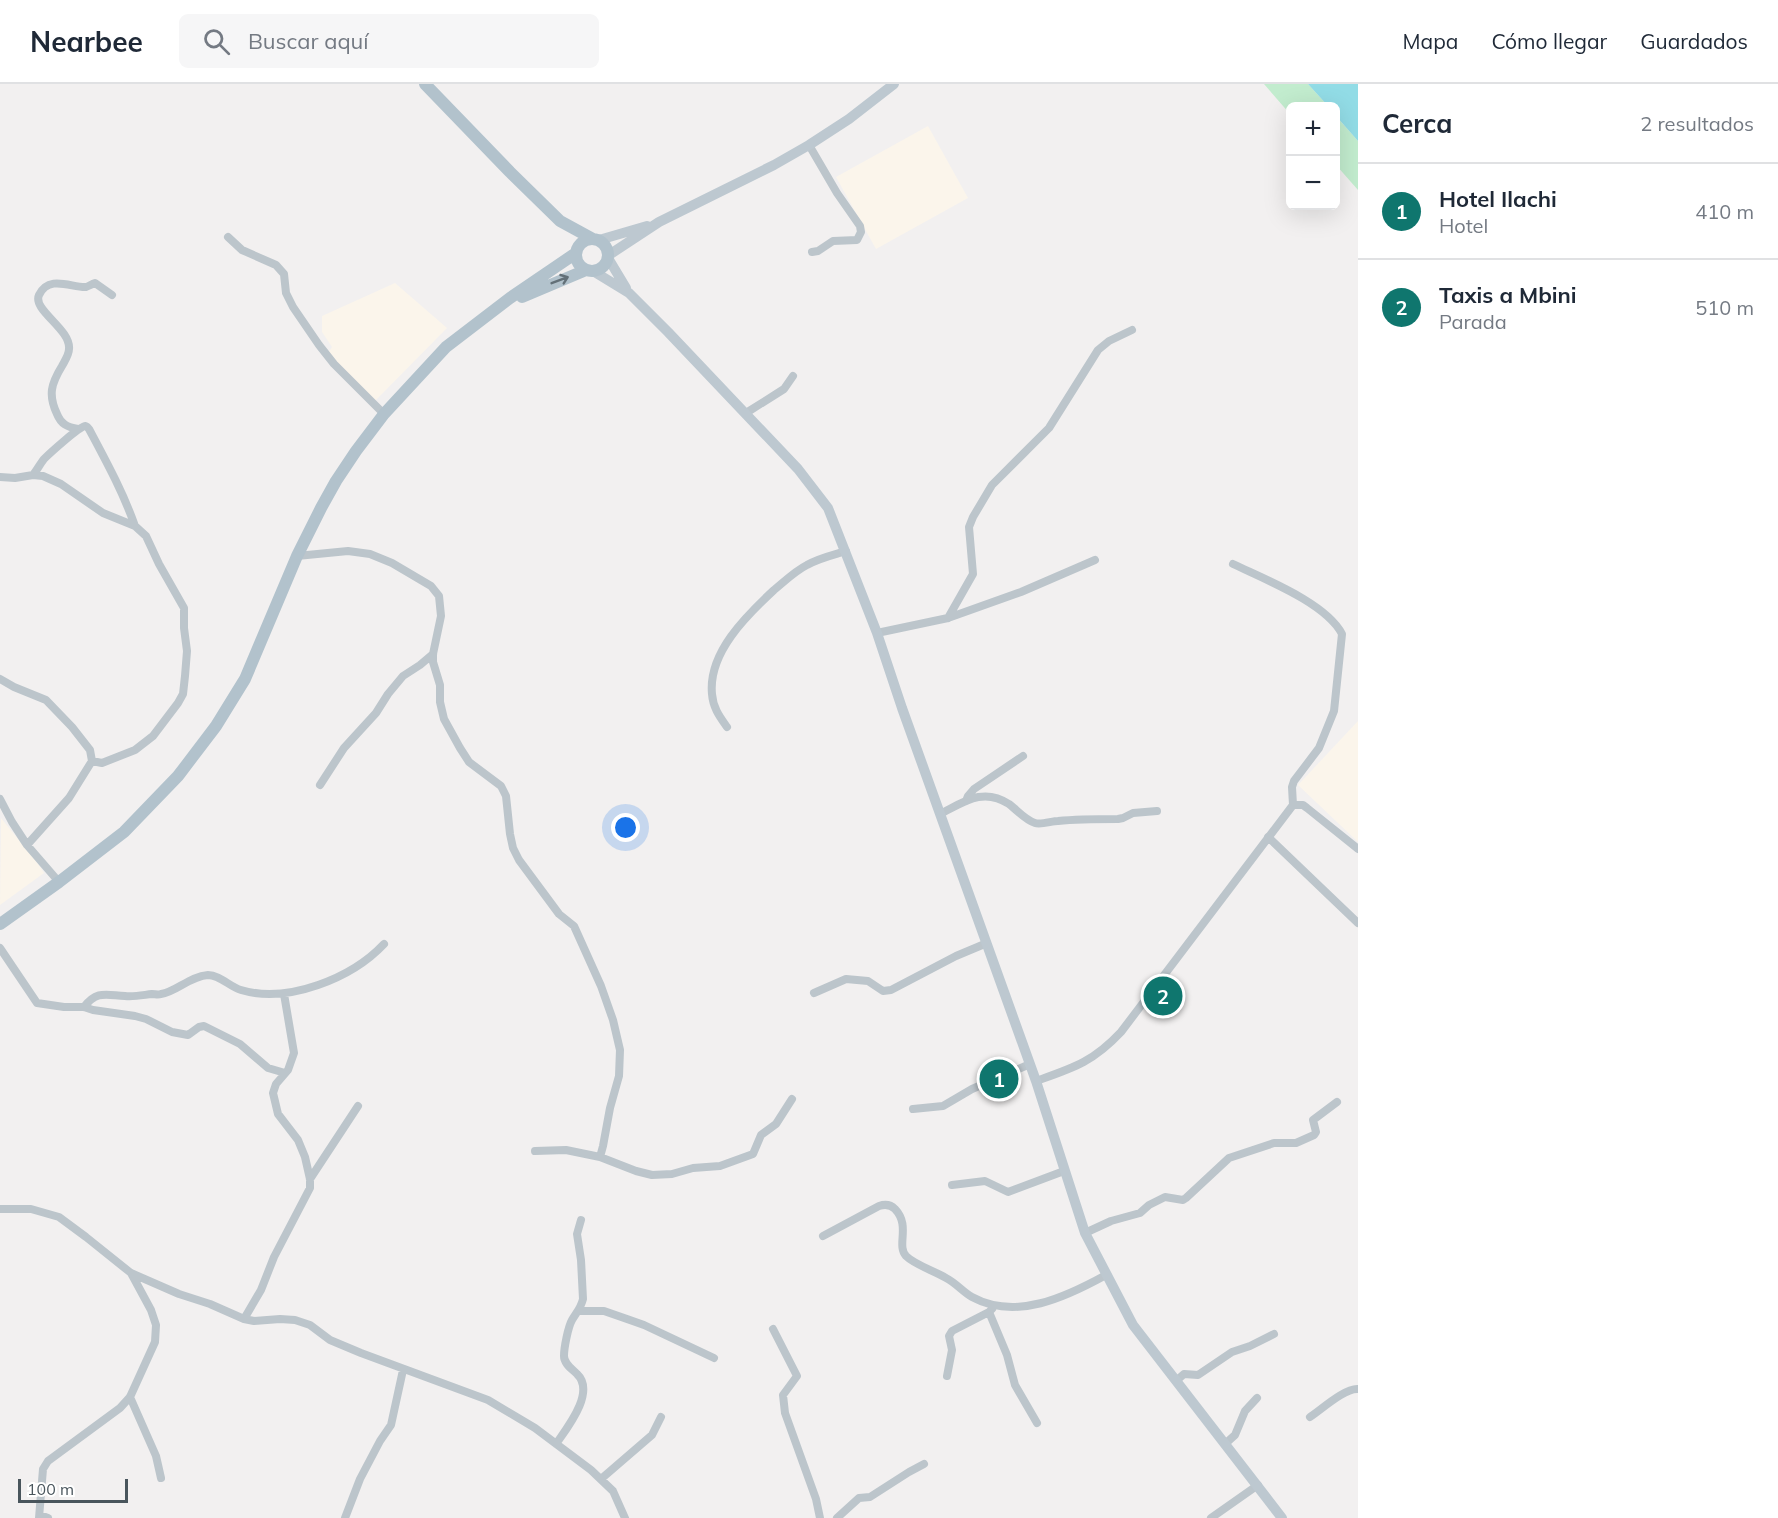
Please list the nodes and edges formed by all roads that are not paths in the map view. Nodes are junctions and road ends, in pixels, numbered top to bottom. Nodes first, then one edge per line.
1 (426, 84) edge
2 (894, 84) edge
3 (809, 145) junction
4 (560, 221) junction
5 (659, 222) junction
6 (228, 237) dead end
7 (596, 239) junction
8 (577, 251) junction
9 (812, 252) dead end
10 (609, 256) junction
11 (589, 271) junction
12 (629, 293) junction
13 (112, 295) dead end
14 (496, 309) junction
15 (1132, 330) dead end
16 (794, 376) dead end
17 (746, 413) junction
18 (384, 414) junction
19 (78, 429) junction
20 (33, 475) junction
21 (0, 477) edge
22 (135, 526) junction
23 (846, 551) junction
24 (297, 556) junction
25 (1095, 560) dead end
26 (1233, 564) dead end
27 (948, 618) junction
28 (877, 633) junction
29 (433, 654) junction
30 (0, 679) edge
31 (727, 727) dead end
32 (1023, 756) dead end
33 (92, 761) junction
34 (320, 785) dead end
35 (0, 799) edge
36 (966, 801) junction
37 (1293, 806) junction
38 (1157, 811) dead end
39 (940, 814) junction
40 (1268, 837) junction
41 (27, 845) junction
42 (1358, 849) edge
43 (59, 882) junction
44 (1358, 923) edge
45 (0, 924) edge
46 (987, 943) junction
47 (384, 944) dead end
48 (0, 948) edge
49 (814, 993) dead end
50 (284, 994) junction
51 (84, 1006) junction
52 (1030, 1064) junction
53 (285, 1073) junction
54 (1036, 1081) junction
55 (792, 1099) dead end
56 (1337, 1102) dead end
57 (358, 1106) dead end
58 (913, 1108) dead end
59 (535, 1151) dead end
60 (600, 1157) junction
61 (1064, 1171) junction
62 (310, 1179) junction
63 (952, 1185) dead end
64 (0, 1209) edge
65 (581, 1220) dead end
66 (1084, 1233) junction
67 (823, 1236) dead end
68 (130, 1273) junction
69 (1106, 1275) junction
70 (995, 1305) junction
71 (578, 1311) junction
72 (989, 1312) junction
73 (244, 1319) junction
74 (773, 1329) dead end
75 (1274, 1334) dead end
76 (714, 1358) dead end
77 (403, 1370) junction
78 (947, 1376) dead end
79 (1176, 1380) junction
80 (1358, 1389) edge
81 (130, 1397) junction
82 (1257, 1398) dead end
83 (661, 1417) dead end
84 (1310, 1417) dead end
85 (1037, 1423) dead end
86 (556, 1444) junction
87 (1225, 1444) junction
88 (924, 1464) dead end
89 (161, 1478) dead end
90 (601, 1479) junction
91 (1258, 1485) junction
92 (39, 1517) edge
93 (48, 1518) edge
94 (345, 1518) edge
95 (625, 1518) edge
96 (820, 1518) edge
97 (837, 1518) edge
98 (1210, 1518) edge
99 (1282, 1518) edge

1 - 4 main road
2 - 3 main road
3 - 5 main road
3 - 9 street
4 - 7 main road
4 - 8 main road
5 - 7 main road
5 - 10 main road
6 - 18 street
7 - 8 main road
7 - 10 main road
8 - 11 main road
8 - 14 main road
10 - 11 main road
10 - 12 main road
11 - 12 main road
14 -> 11 main road
12 - 17 main road
13 - 19 street
14 - 18 main road
15 - 27 street
16 - 17 street
17 - 23 main road
18 - 24 main road
19 - 20 street
19 - 22 street
20 - 21 street
20 - 22 street
22 - 33 street
23 - 28 main road
23 - 31 street
24 - 29 street
24 - 43 main road
25 - 27 street
26 - 37 street
27 - 28 street
28 - 39 main road
29 - 34 street
29 - 60 street
30 - 33 street
32 - 36 street
33 - 41 street
35 - 41 street
36 - 38 street
36 - 39 street
37 - 40 street
37 - 42 street
39 - 46 main road
40 - 44 street
40 - 54 street
41 - 43 street
43 - 45 main road
46 - 49 street
46 - 52 main road
47 - 50 street
48 - 51 street
50 - 51 street
50 - 53 street
51 - 53 street
52 - 54 main road
52 - 58 street
53 - 62 street
54 - 61 main road
55 - 60 street
56 - 66 street
57 - 62 street
59 - 60 street
61 - 63 street
61 - 66 main road
62 - 73 street
64 - 68 street
65 - 71 street
66 - 69 main road
67 - 70 street
68 - 73 street
68 - 81 street
69 - 70 street
69 - 79 main road
70 - 72 street
71 - 76 street
71 - 86 street
72 - 78 street
72 - 85 street
73 - 77 street
74 - 96 street
75 - 79 street
77 - 86 street
77 - 94 street
79 - 87 main road
80 - 84 street
81 - 89 street
81 - 92 street
82 - 87 street
83 - 90 street
86 - 90 street
87 - 91 main road
88 - 97 street
90 - 95 street
91 - 98 street
91 - 99 main road
92 - 93 street

